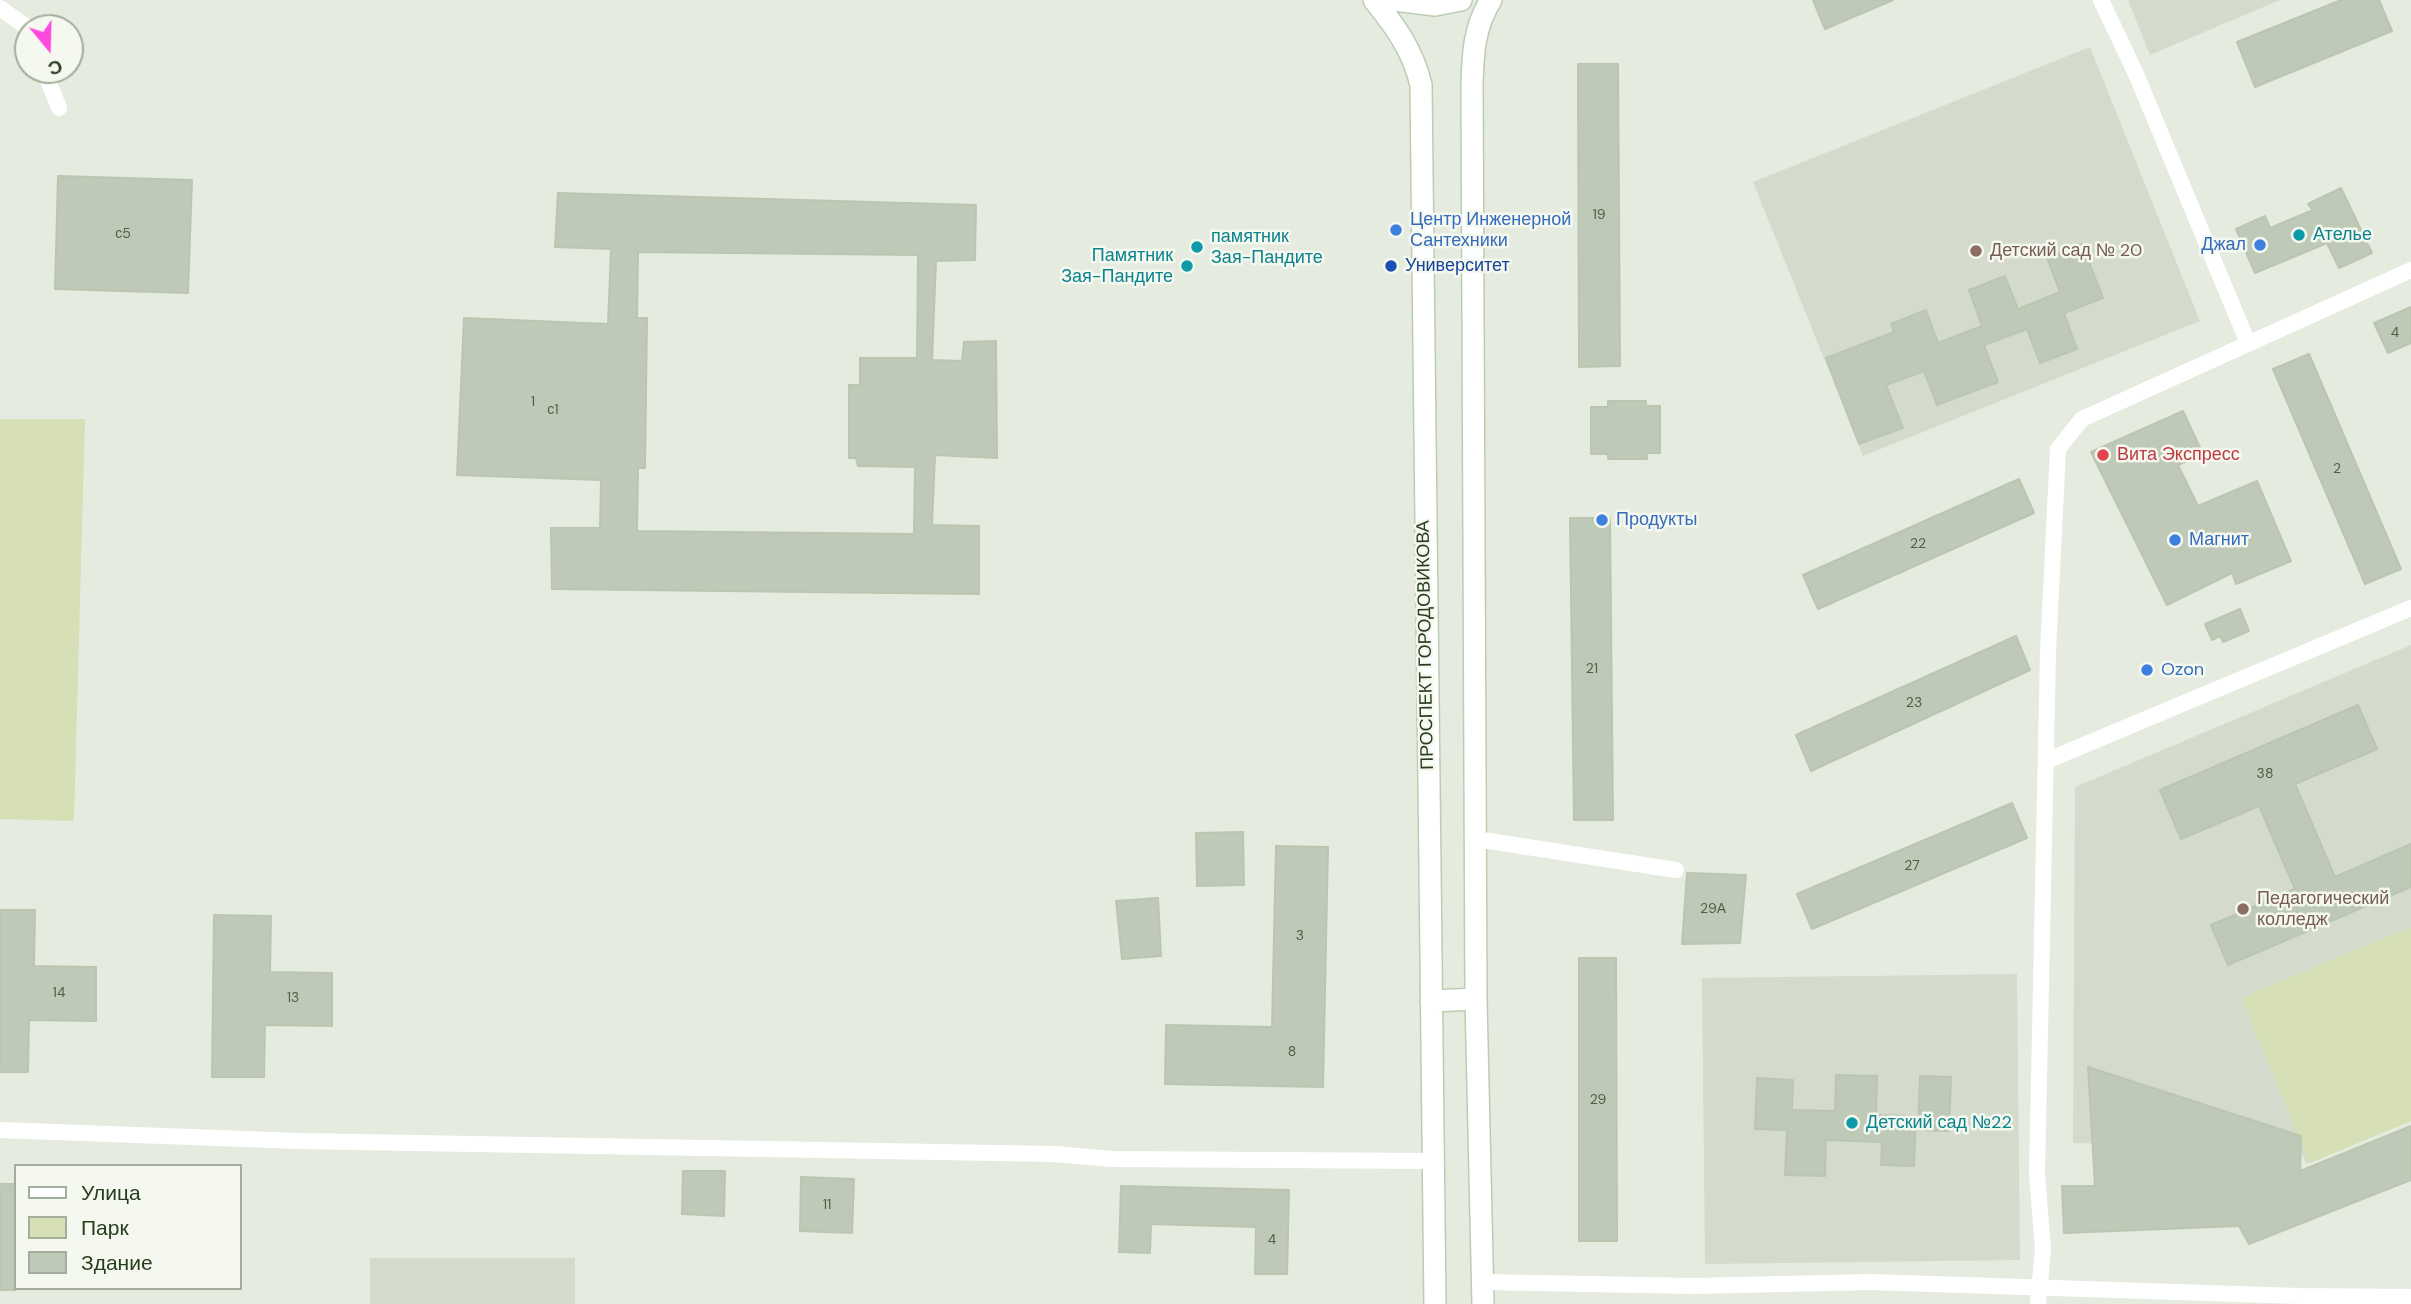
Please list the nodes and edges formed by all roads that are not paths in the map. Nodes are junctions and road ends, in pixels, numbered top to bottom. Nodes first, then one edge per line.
1 (1374, 0) edge
2 (1394, 0) edge
3 (1461, 0) edge
4 (1491, 0) edge
5 (2101, 0) edge
6 (50, 84) edge
7 (59, 108) dead end
8 (2411, 270) edge
9 (2248, 343) junction
10 (2411, 608) edge
11 (2046, 761) junction
12 (1476, 839) junction
13 (1676, 870) dead end
14 (1476, 999) junction
15 (1431, 1001) junction
16 (0, 1130) edge
17 (1432, 1161) junction
18 (1482, 1282) junction
19 (2039, 1286) junction
20 (2411, 1297) edge
21 (1436, 1304) edge
22 (1483, 1304) edge
23 (2038, 1304) edge

1 - 15 street, ПРОСПЕКТ ГОРОДОВИКОВА
2 - 3 street
4 - 12 street
5 - 9 street
6 - 7 street
8 - 9 street
9 - 11 street
10 - 11 street
11 - 19 street
12 - 13 street
12 - 14 street
14 - 15 street
14 - 18 street
15 - 17 street, ПРОСПЕКТ ГОРОДОВИКОВА
16 - 17 street
17 - 21 street, ПРОСПЕКТ ГОРОДОВИКОВА
18 - 19 street
18 - 22 street
19 - 20 street
19 - 23 street

